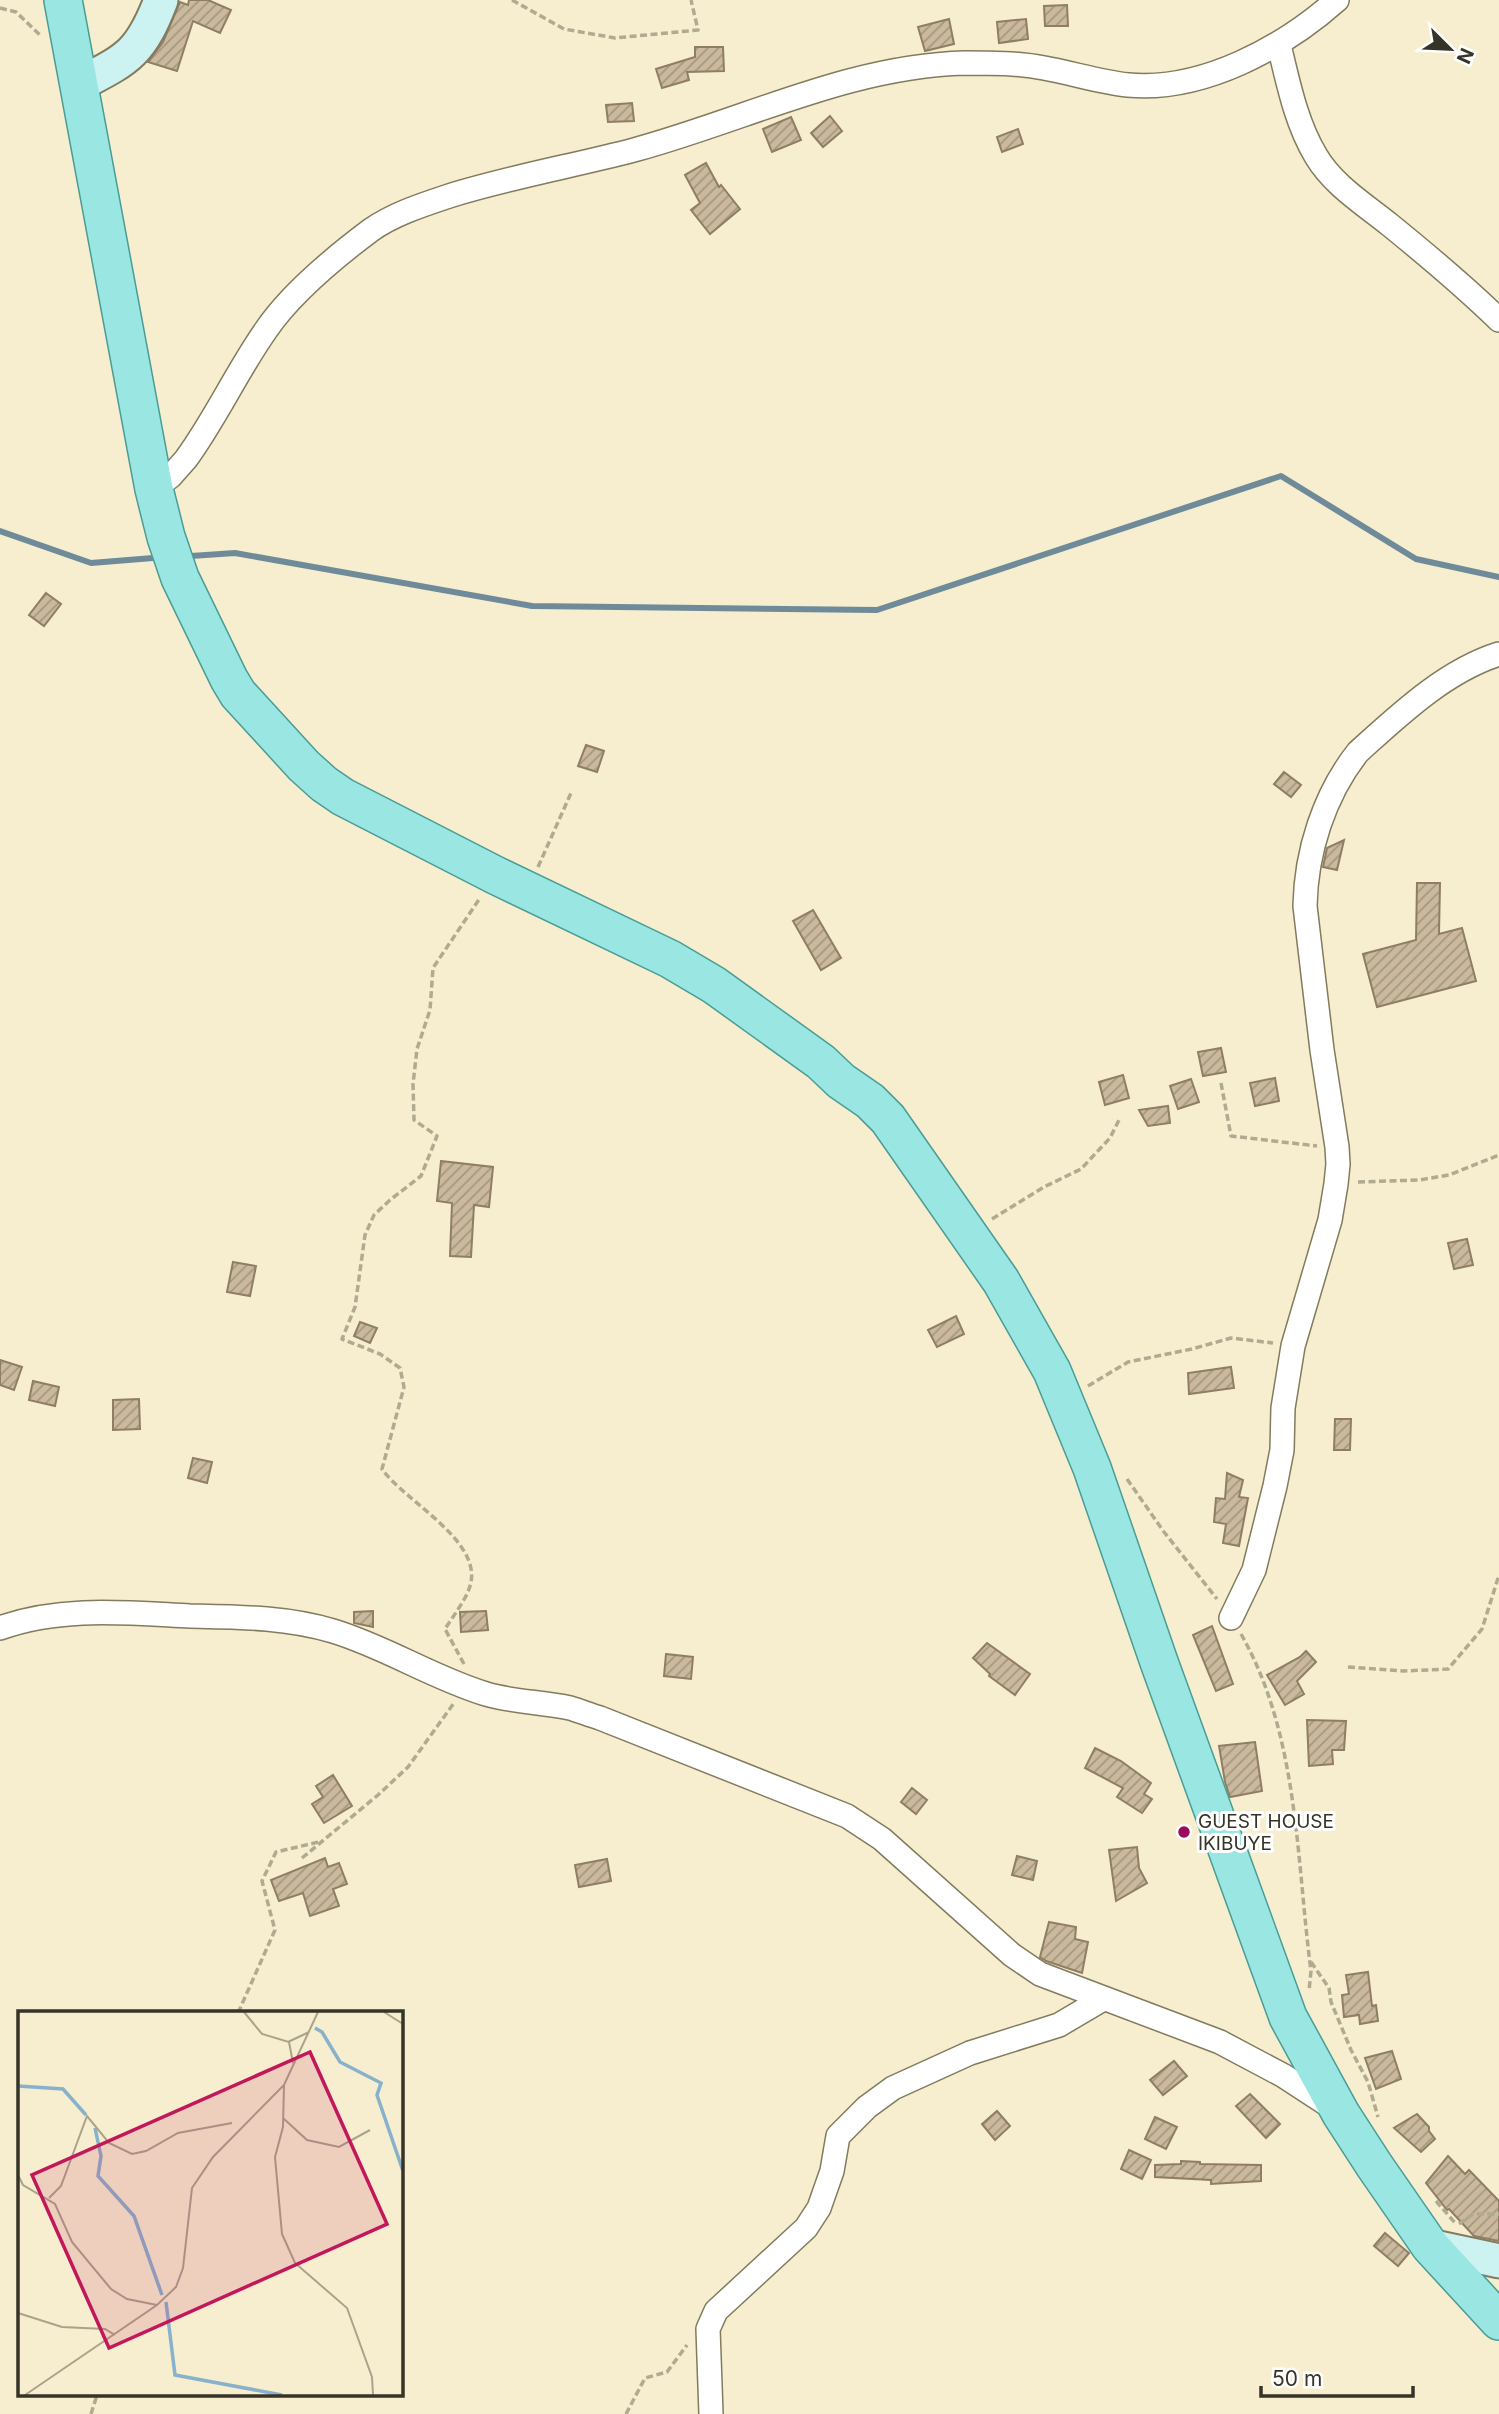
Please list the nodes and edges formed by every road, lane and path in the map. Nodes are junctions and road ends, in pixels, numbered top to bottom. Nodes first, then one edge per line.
1 (63, 0) edge
2 (161, 0) edge
3 (512, 0) edge
4 (691, 0) edge
5 (1337, 0) edge
6 (0, 8) edge
7 (69, 39) junction
8 (1279, 45) junction
9 (78, 85) junction
10 (1499, 320) edge
11 (154, 489) junction
12 (1499, 654) edge
13 (571, 793) dead end
14 (511, 883) junction
15 (1222, 1083) dead end
16 (1119, 1119) dead end
17 (1337, 1147) junction
18 (1499, 1155) edge
19 (1336, 1184) junction
20 (969, 1233) junction
21 (1293, 1346) junction
22 (1064, 1400) junction
23 (1092, 1468) junction
24 (1499, 1575) edge
25 (1231, 1618) junction
26 (0, 1628) edge
27 (1348, 1667) dead end
28 (466, 1687) junction
29 (323, 1840) junction
30 (302, 1858) dead end
31 (1309, 1961) junction
32 (1103, 1999) junction
33 (239, 2011) edge
34 (1288, 2017) junction
35 (1341, 2114) junction
36 (1378, 2119) dead end
37 (1435, 2200) dead end
38 (1499, 2214) edge
39 (1446, 2241) junction
40 (1499, 2261) edge
41 (1499, 2321) edge
42 (708, 2329) junction
43 (96, 2396) edge
44 (91, 2414) edge
45 (626, 2414) edge
46 (711, 2414) edge

1 - 7 main road
2 - 9 street
3 - 4 path
5 - 8 street
6 - 7 path
7 - 9 main road
8 - 10 street
8 - 11 street
9 - 11 main road
11 - 14 main road
12 - 17 street
13 - 14 path
14 - 20 main road
14 - 28 path
15 - 17 path
16 - 20 path
17 - 19 street
18 - 19 path
19 - 21 street
20 - 22 main road
21 - 22 path
21 - 25 street
22 - 23 main road
23 - 25 path
23 - 34 main road
24 - 27 path
25 - 31 path
26 - 28 street
28 - 29 path
28 - 32 street
29 - 30 path
29 - 33 path
31 - 34 path
31 - 36 path
32 - 35 street
32 - 42 street
34 - 35 main road
35 - 39 main road
37 - 39 path
38 - 39 path
39 - 40 street
39 - 41 main road
42 - 45 path
42 - 46 street
43 - 44 path

